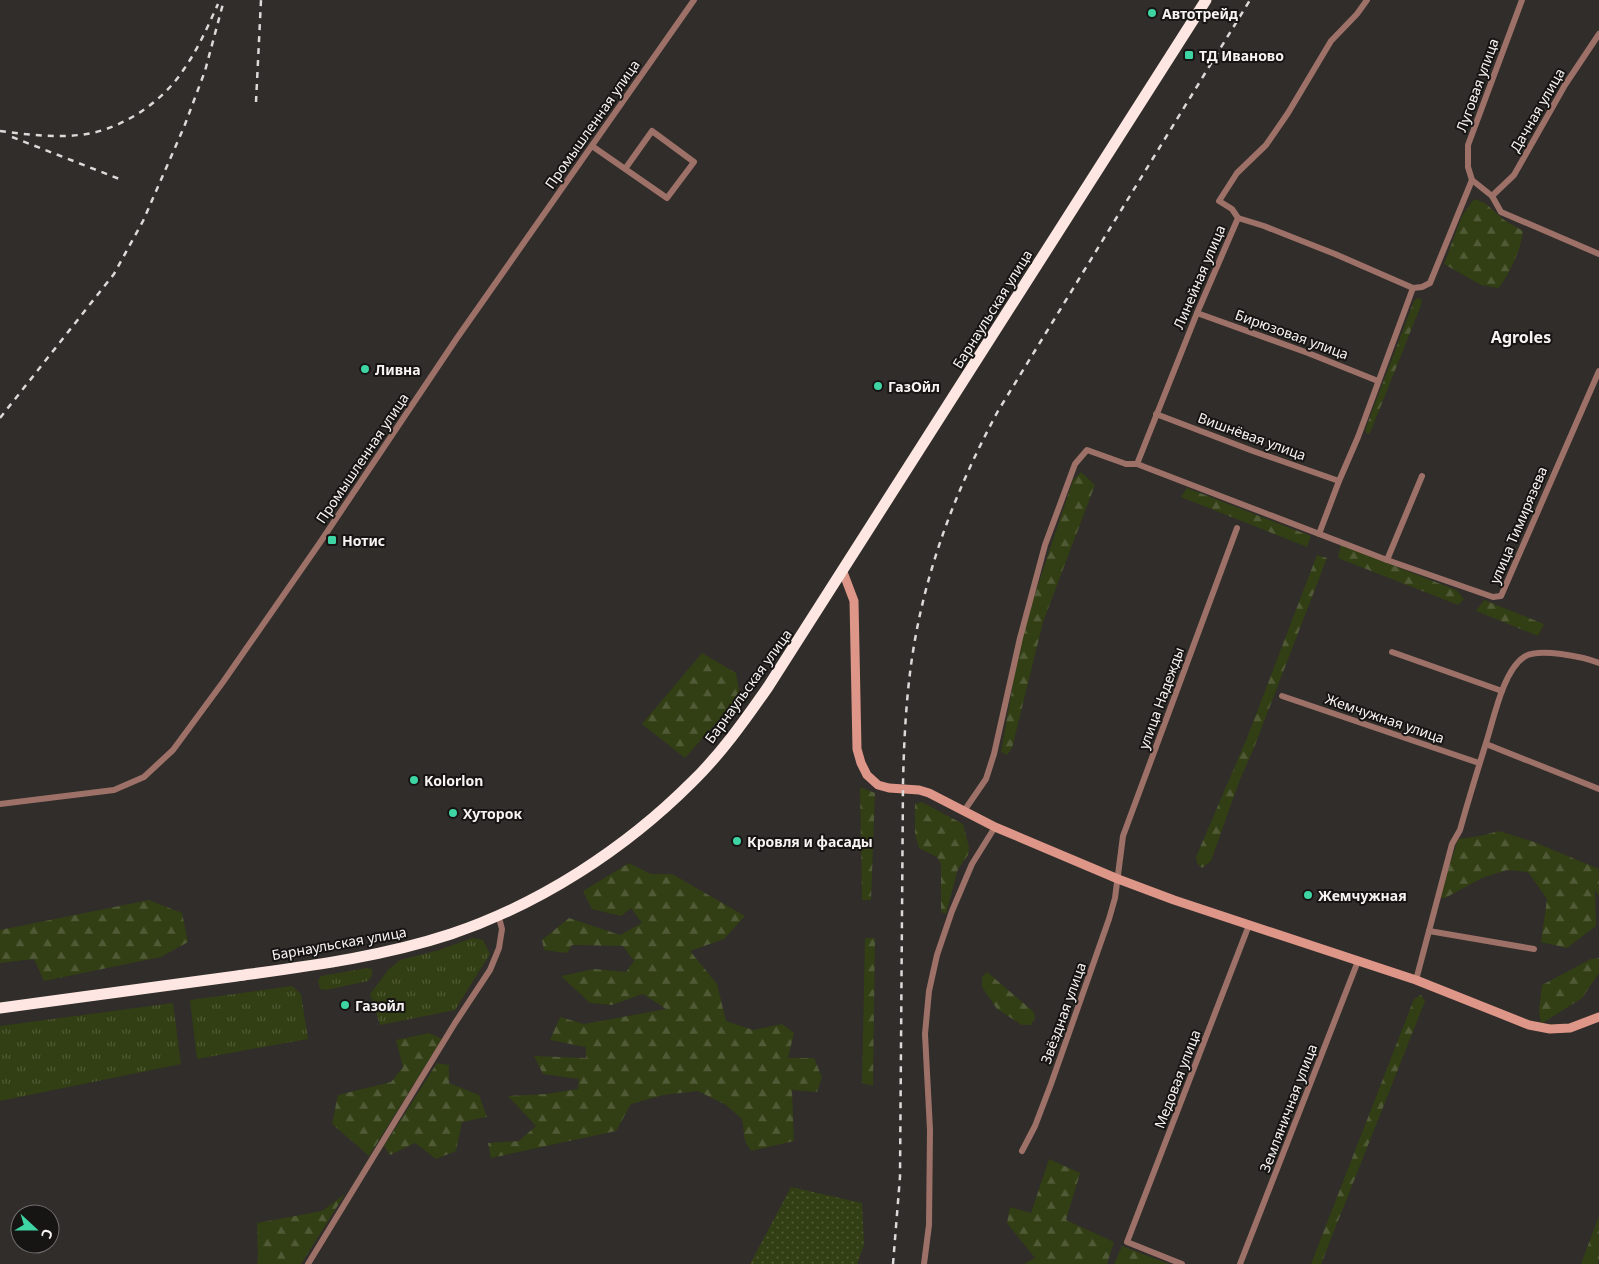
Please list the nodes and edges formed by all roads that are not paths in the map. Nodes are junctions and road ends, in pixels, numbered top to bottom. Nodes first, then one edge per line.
1 (694, 0) edge
2 (1206, 0) edge
3 (1367, 0) edge
4 (1522, 0) edge
5 (1599, 34) edge
6 (592, 146) junction
7 (625, 169) junction
8 (1472, 180) junction
9 (1492, 196) junction
10 (1238, 218) junction
11 (1599, 254) edge
12 (1413, 288) junction
13 (1197, 312) junction
14 (1599, 370) edge
15 (1378, 381) junction
16 (1156, 414) junction
17 (1137, 464) junction
18 (1422, 476) dead end
19 (1339, 481) junction
20 (1237, 528) dead end
21 (1319, 534) junction
22 (1387, 560) junction
23 (843, 572) junction
24 (1392, 652) dead end
25 (1599, 663) edge
26 (1502, 691) junction
27 (1282, 696) dead end
28 (1486, 744) junction
29 (1479, 763) junction
30 (1599, 789) edge
31 (0, 804) edge
32 (964, 811) junction
33 (995, 827) junction
34 (1118, 879) junction
35 (498, 914) junction
36 (1249, 925) junction
37 (1430, 931) junction
38 (1534, 949) dead end
39 (1358, 960) junction
40 (1416, 980) junction
41 (0, 1008) edge
42 (1599, 1017) edge
43 (1022, 1151) dead end
44 (308, 1264) edge
45 (924, 1264) edge
46 (1182, 1264) edge
47 (1240, 1264) edge

1 - 6 street, Промышленная улица
2 - 23 highway, Барнаульская улица
3 - 10 street, Линейная улица
4 - 8 street, Луговая улица
5 - 9 street, Дачная улица
6 - 7 street
6 - 31 street, Промышленная улица
7 - 7 street
8 - 9 street
8 - 12 street
9 - 11 street
10 - 12 street
10 - 13 street, Линейная улица
12 - 15 street
13 - 15 street, Бирюзовая улица
13 - 16 street, Линейная улица
14 - 22 street, улица Тимирязева
15 - 19 street
16 - 17 street, Линейная улица
16 - 19 street, Вишнёвая улица
17 - 21 street, улица Тимирязева
17 - 32 street, улица Тимирязева
18 - 22 street
19 - 21 street
20 - 34 street, улица Надежды
21 - 22 street, улица Тимирязева
23 - 32 street
23 - 35 highway, Барнаульская улица
24 - 26 street
25 - 26 street
26 - 28 street
27 - 29 street, Жемчужная улица
28 - 29 street
28 - 30 street
29 - 37 street
32 - 33 street
33 - 34 street
33 - 45 street
34 - 36 street
34 - 43 street, Звёздная улица
35 - 41 highway, Барнаульская улица
35 - 44 street
36 - 39 street
36 - 46 street, Медовая улица
37 - 38 street
37 - 40 street
39 - 40 street
39 - 47 street, Земляничная улица
40 - 42 street

